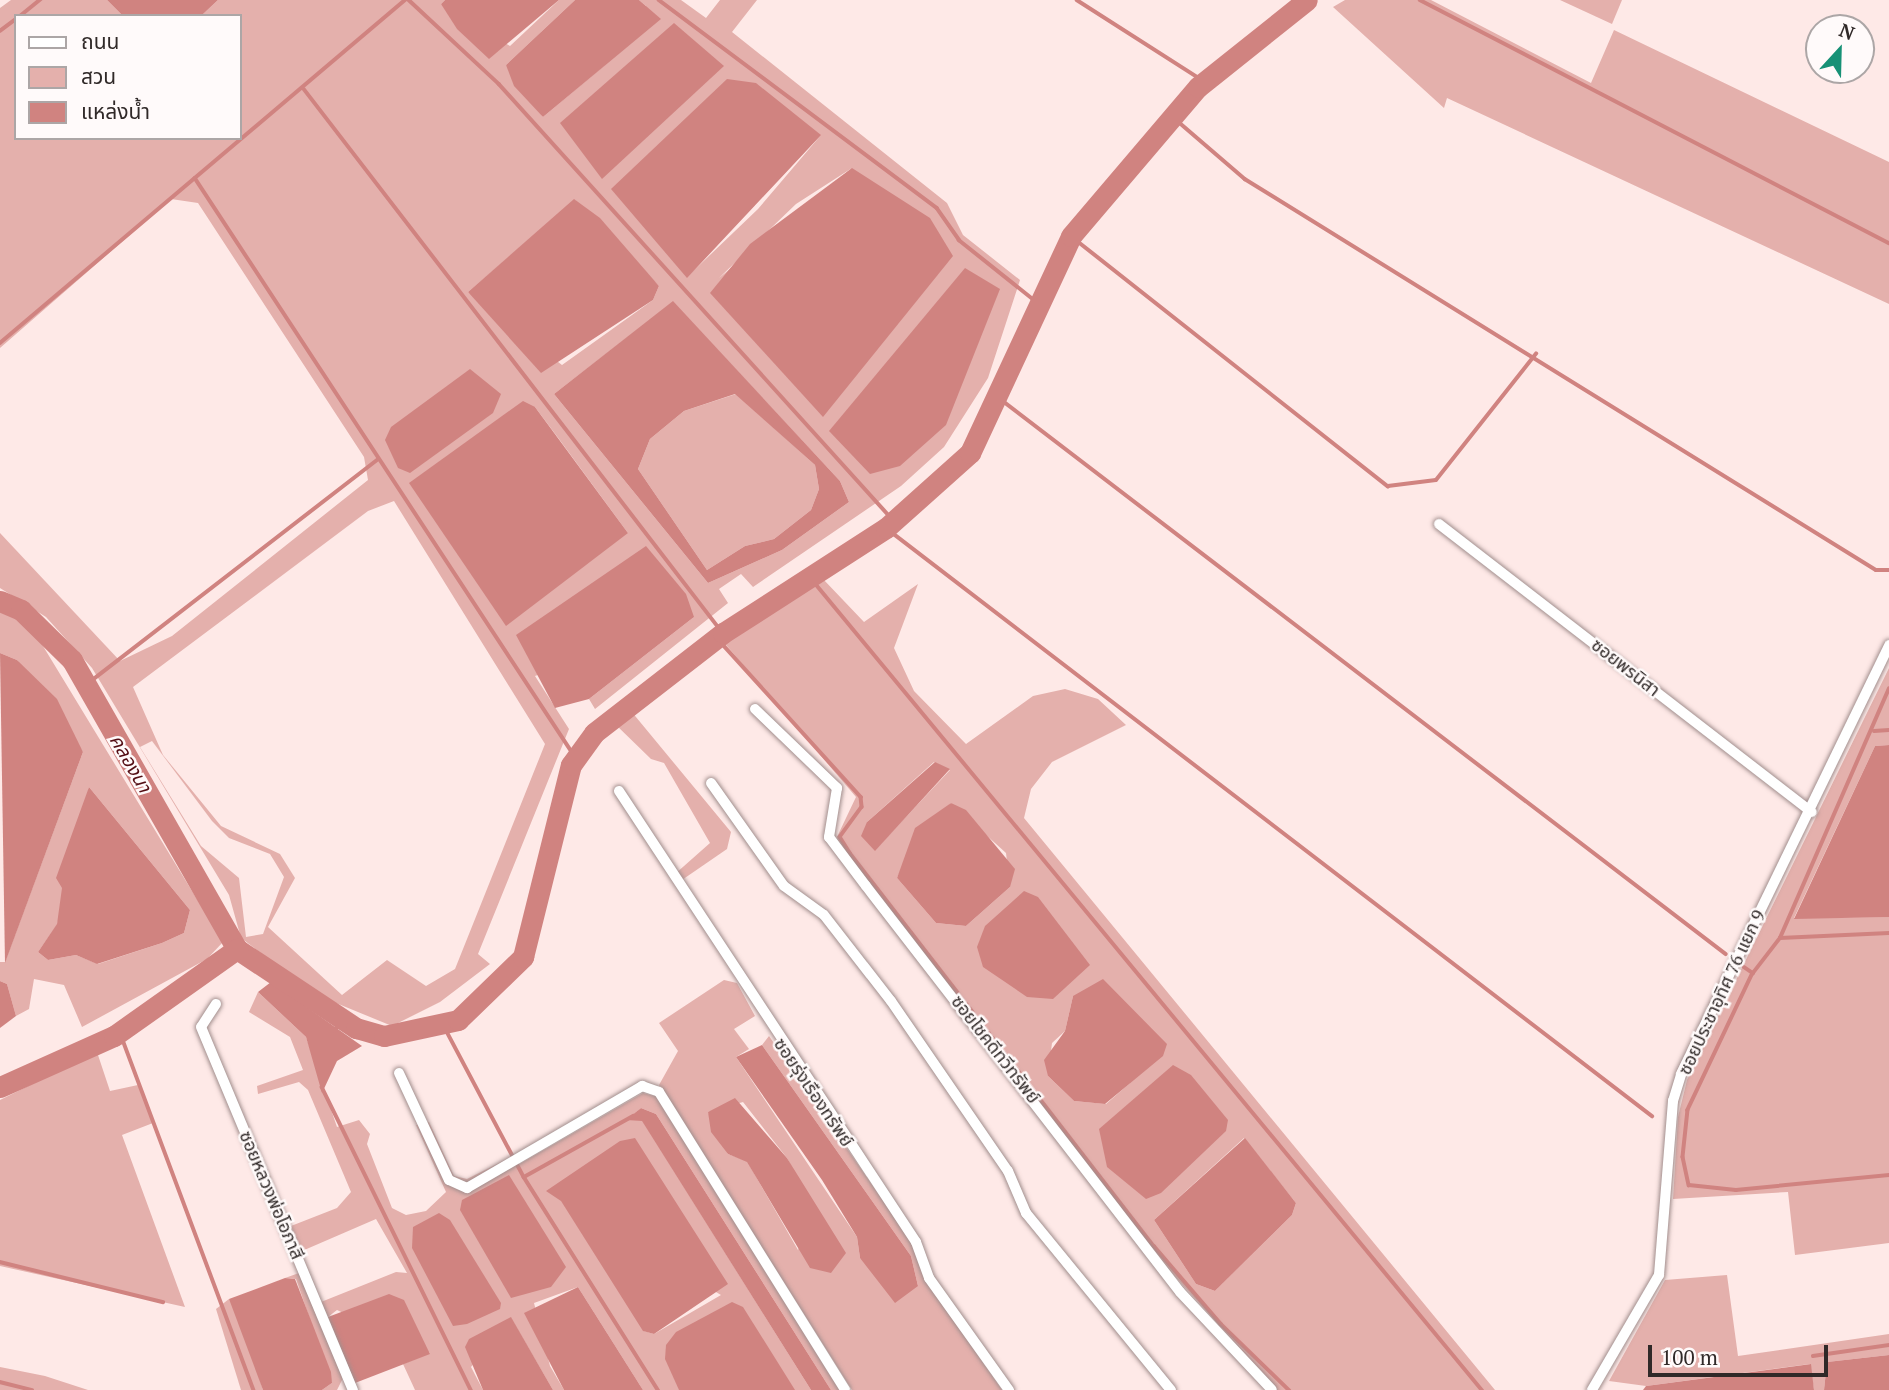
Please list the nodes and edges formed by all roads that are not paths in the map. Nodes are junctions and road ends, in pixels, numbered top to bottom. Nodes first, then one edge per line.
1 (1439, 524) dead end
2 (1889, 645) edge
3 (755, 709) dead end
4 (711, 783) dead end
5 (619, 791) dead end
6 (1812, 812) junction
7 (216, 1004) dead end
8 (399, 1073) dead end
9 (353, 1390) edge
10 (845, 1390) edge
11 (1009, 1390) edge
12 (1171, 1390) edge
13 (1272, 1390) edge
14 (1592, 1390) edge

1 - 6 street, ซอยพรนิสา
2 - 6 street, ซอยประชาอุทิศ 76 แยก 9
3 - 13 street, ซอยโชคดีทวีทรัพย์
4 - 12 street
5 - 11 street, ซอยรุ่งเรืองทรัพย์
6 - 14 street, ซอยประชาอุทิศ 76 แยก 9
7 - 9 street, ซอยหลวงพ่อโอภาสี
8 - 10 street

